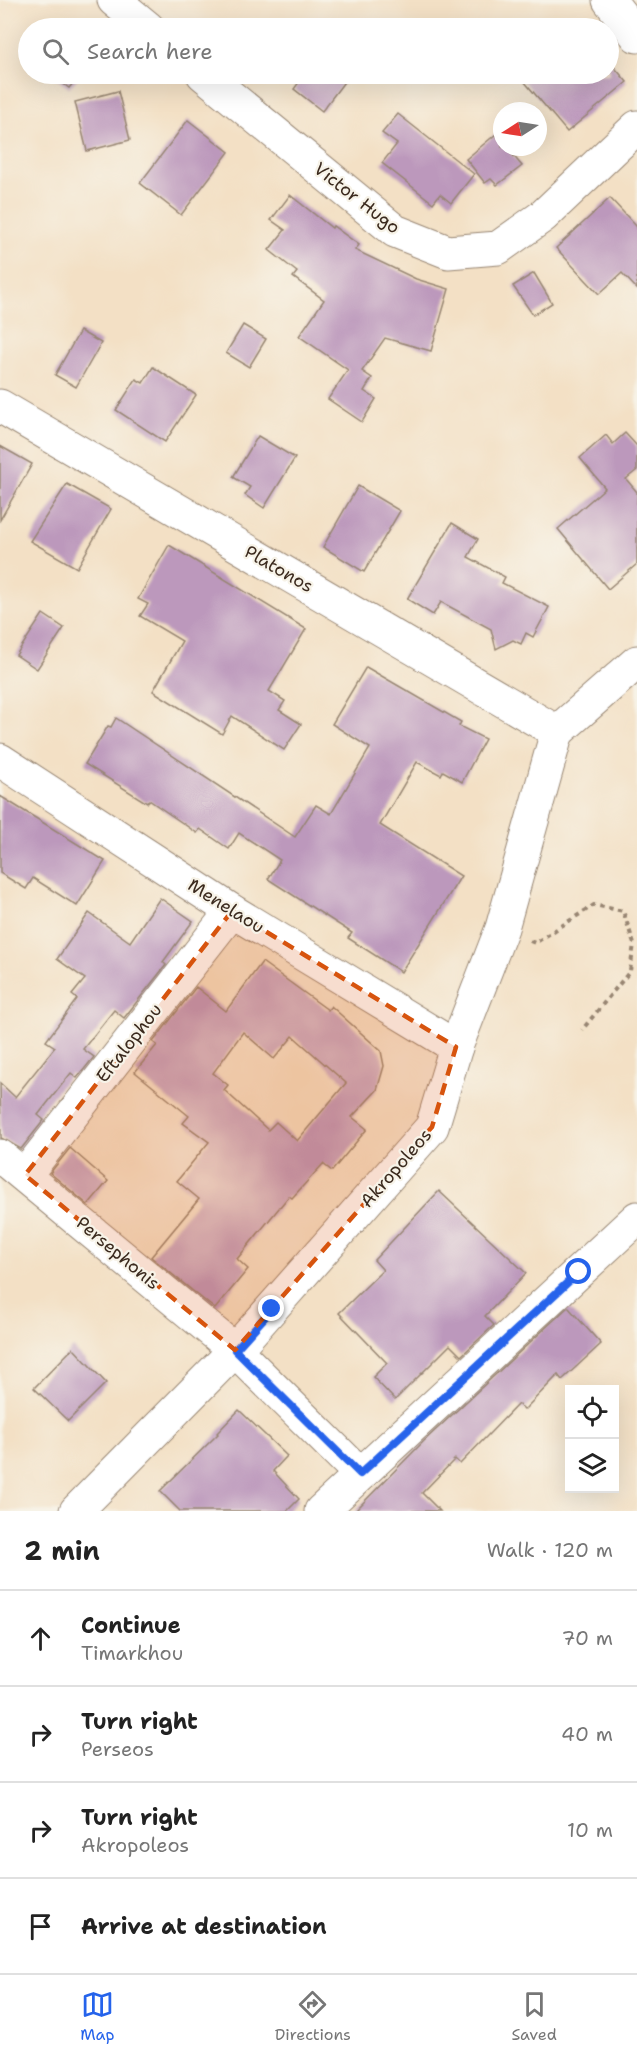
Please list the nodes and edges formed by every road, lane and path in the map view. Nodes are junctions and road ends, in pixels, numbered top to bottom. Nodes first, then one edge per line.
1 (114, 0) edge
2 (609, 0) edge
3 (136, 18) edge
4 (637, 36) edge
5 (215, 84) edge
6 (637, 127) edge
7 (0, 406) edge
8 (637, 662) edge
9 (557, 732) junction
10 (0, 760) edge
11 (232, 911) junction
12 (502, 928) junction
13 (582, 1030) dead end
14 (456, 1047) junction
15 (0, 1156) edge
16 (25, 1175) junction
17 (637, 1218) edge
18 (235, 1350) junction
19 (360, 1474) junction
20 (75, 1511) edge
21 (321, 1511) edge

1 - 3 street
2 - 4 street
5 - 6 street, Victor Hugo
7 - 9 street, Platonos
8 - 9 street
9 - 12 street, Akropoleos
10 - 11 street, Menelaou
11 - 14 street, Menelaou
11 - 16 street, Eftalophou
12 - 13 path
12 - 14 street, Akropoleos
14 - 18 street, Akropoleos
15 - 16 street, Persephonis
16 - 18 street, Persephonis
17 - 19 street
18 - 19 street, Persephonis
18 - 20 street, Akropoleos
19 - 21 street

